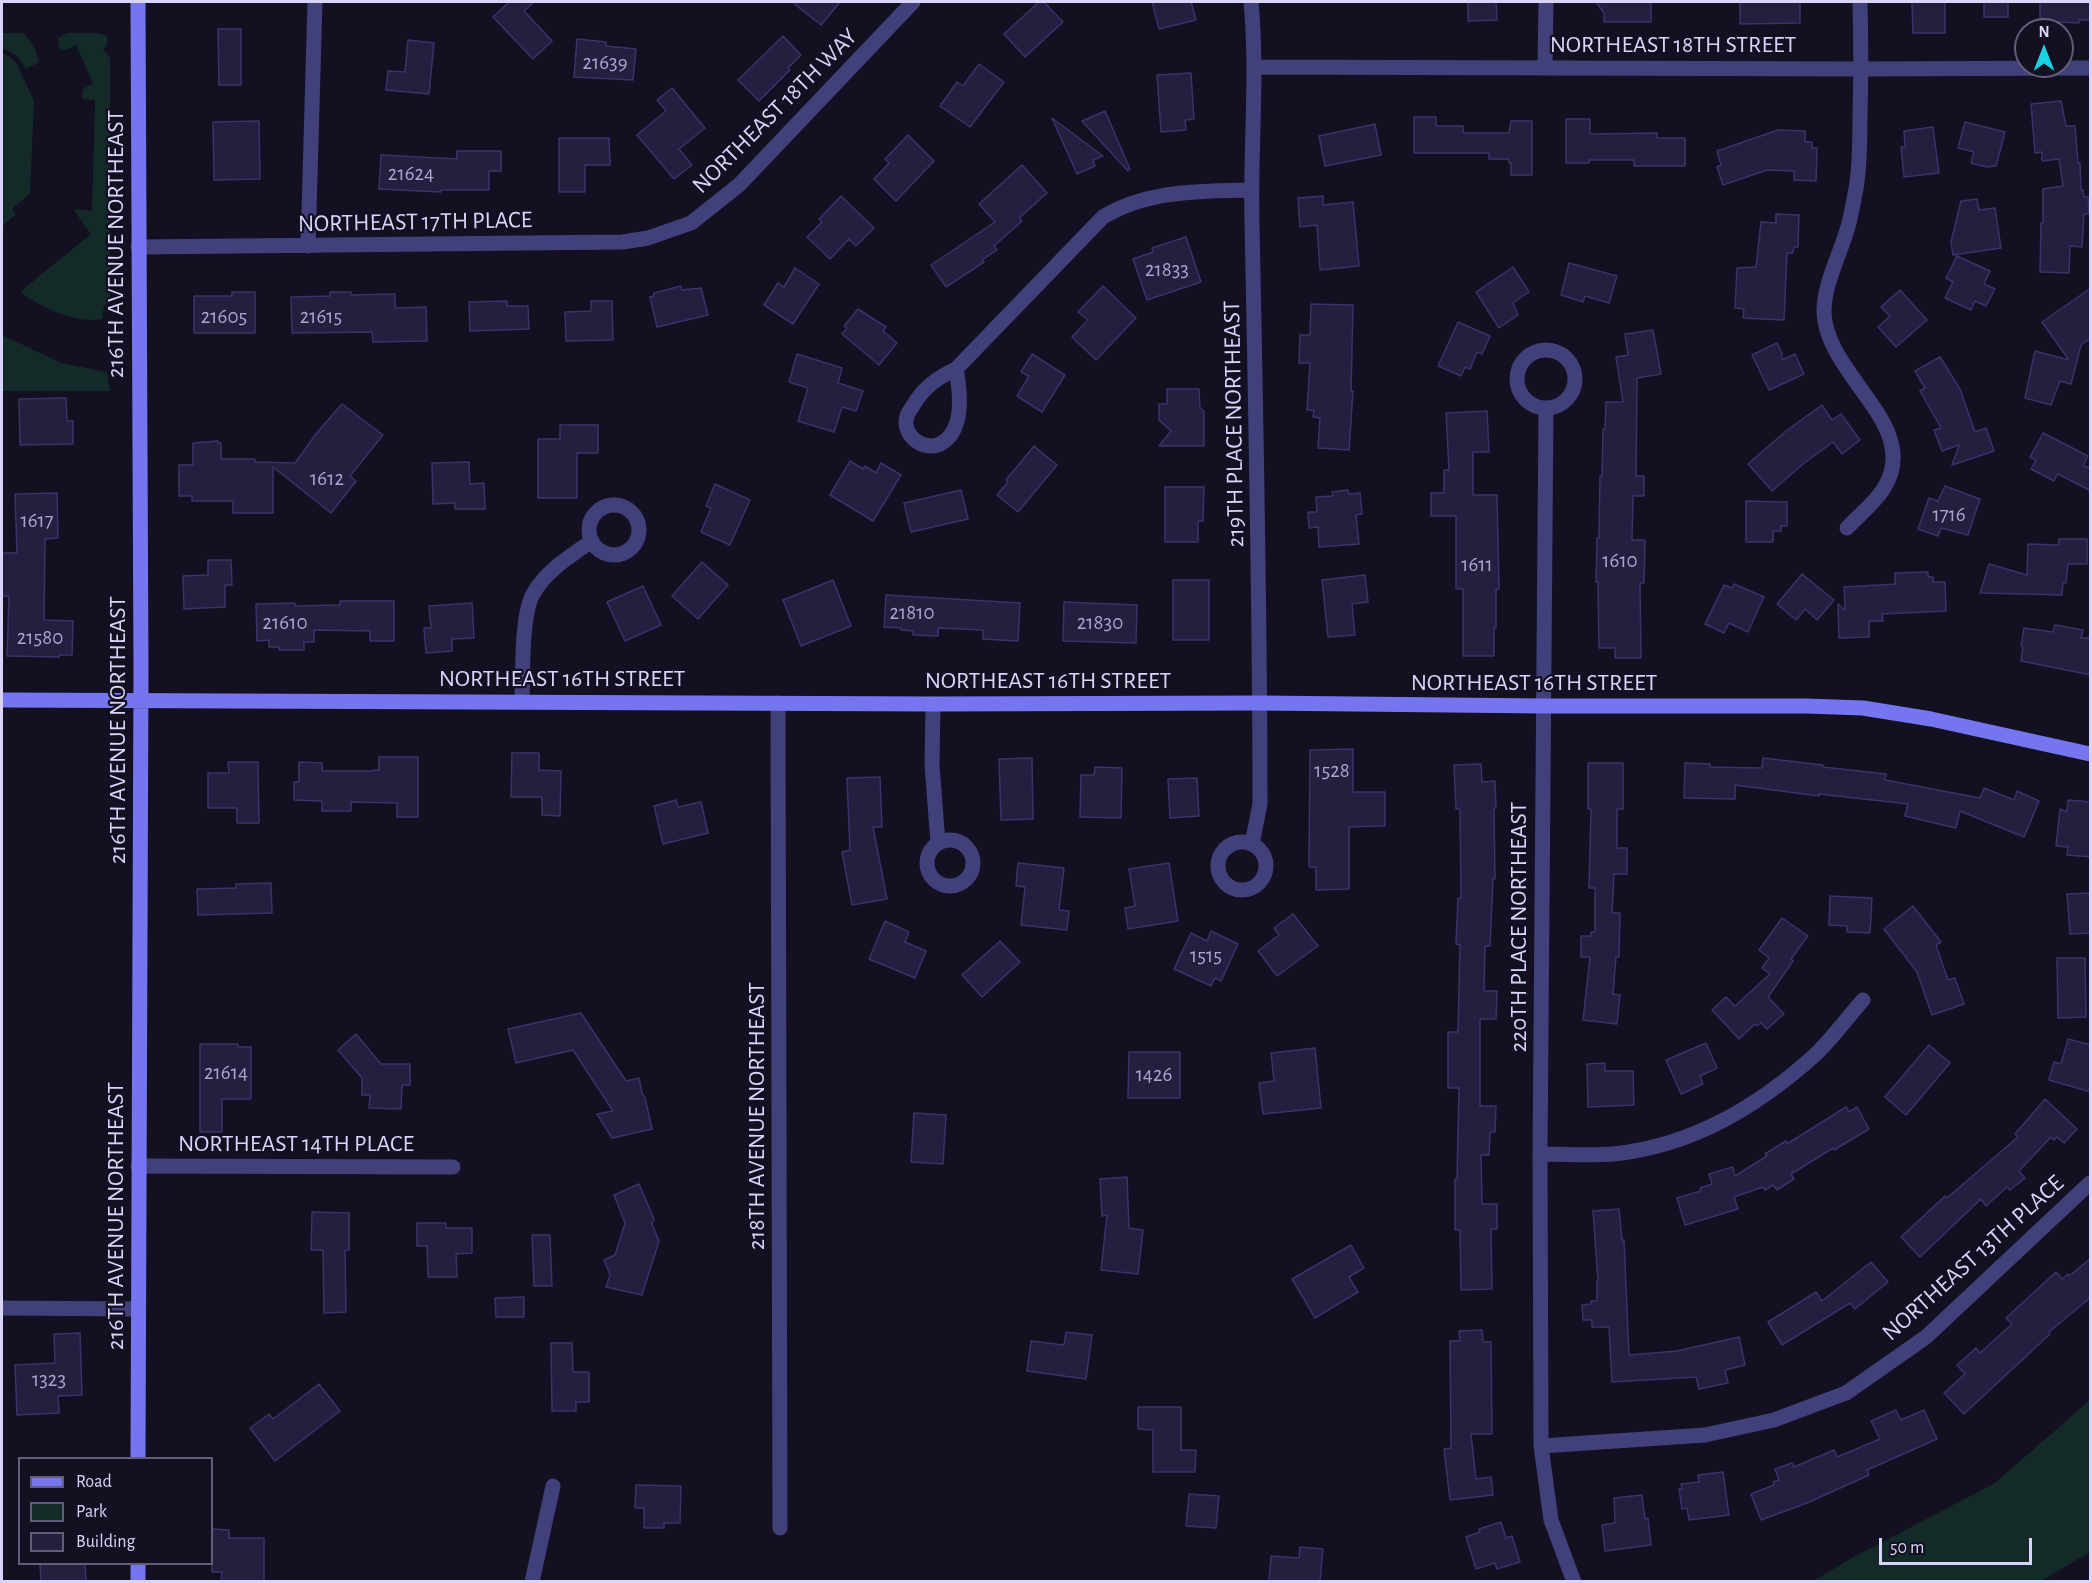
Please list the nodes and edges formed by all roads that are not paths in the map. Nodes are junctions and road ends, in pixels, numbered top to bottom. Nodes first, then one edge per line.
1 (138, 2) edge
2 (315, 2) edge
3 (913, 2) edge
4 (1251, 2) edge
5 (1546, 2) edge
6 (1860, 2) edge
7 (1254, 67) junction
8 (1545, 67) junction
9 (2091, 68) edge
10 (1861, 69) junction
11 (1251, 190) junction
12 (690, 223) joint
13 (308, 246) junction
14 (138, 247) junction
15 (956, 369) junction
16 (1546, 408) dead end
17 (1847, 528) dead end
18 (592, 541) dead end
19 (2, 700) edge
20 (141, 700) junction
21 (522, 701) junction
22 (778, 703) junction
23 (1260, 703) junction
24 (933, 704) junction
25 (1543, 706) junction
26 (2091, 754) edge
27 (938, 843) dead end
28 (1252, 844) dead end
29 (1863, 1000) dead end
30 (1540, 1154) junction
31 (138, 1166) junction
32 (453, 1167) dead end
33 (2091, 1183) edge
34 (2, 1308) edge
35 (138, 1309) junction
36 (1541, 1446) junction
37 (138, 1457) edge
38 (553, 1486) dead end
39 (780, 1528) dead end
40 (138, 1565) edge
41 (138, 1581) edge
42 (532, 1581) edge
43 (1574, 1581) edge

1 - 14 street, 216TH AVENUE NORTHEAST
2 - 13 street
3 - 12 street, NORTHEAST 18TH WAY
4 - 7 street, 219TH PLACE NORTHEAST
5 - 8 street
6 - 10 street
7 - 8 street, NORTHEAST 18TH STREET
7 - 11 street, 219TH PLACE NORTHEAST
8 - 10 street, NORTHEAST 18TH STREET
9 - 10 street, NORTHEAST 18TH STREET
10 - 17 street
11 - 15 street
11 - 23 street, 219TH PLACE NORTHEAST
12 - 13 street, NORTHEAST 17TH PLACE
13 - 14 street, NORTHEAST 17TH PLACE
14 - 20 street, 216TH AVENUE NORTHEAST
15 - 15 street
16 - 25 street, 220TH PLACE NORTHEAST
18 - 21 street
19 - 20 street, NORTHEAST 16TH STREET
20 - 21 street, NORTHEAST 16TH STREET
20 - 31 street, 216TH AVENUE NORTHEAST
21 - 22 street, NORTHEAST 16TH STREET
22 - 24 street, NORTHEAST 16TH STREET
22 - 39 street, 218TH AVENUE NORTHEAST
23 - 24 street, NORTHEAST 16TH STREET
23 - 25 street, NORTHEAST 16TH STREET
23 - 28 street, 219TH PLACE NORTHEAST
24 - 27 street
25 - 26 street, NORTHEAST 16TH STREET
25 - 30 street, 220TH PLACE NORTHEAST
29 - 30 street
30 - 36 street, 220TH PLACE NORTHEAST
31 - 32 street, NORTHEAST 14TH PLACE
31 - 35 street, 216TH AVENUE NORTHEAST
33 - 36 street, NORTHEAST 13TH PLACE
34 - 35 street
35 - 37 street, 216TH AVENUE NORTHEAST
36 - 43 street, 220TH PLACE NORTHEAST
38 - 42 street
40 - 41 street

